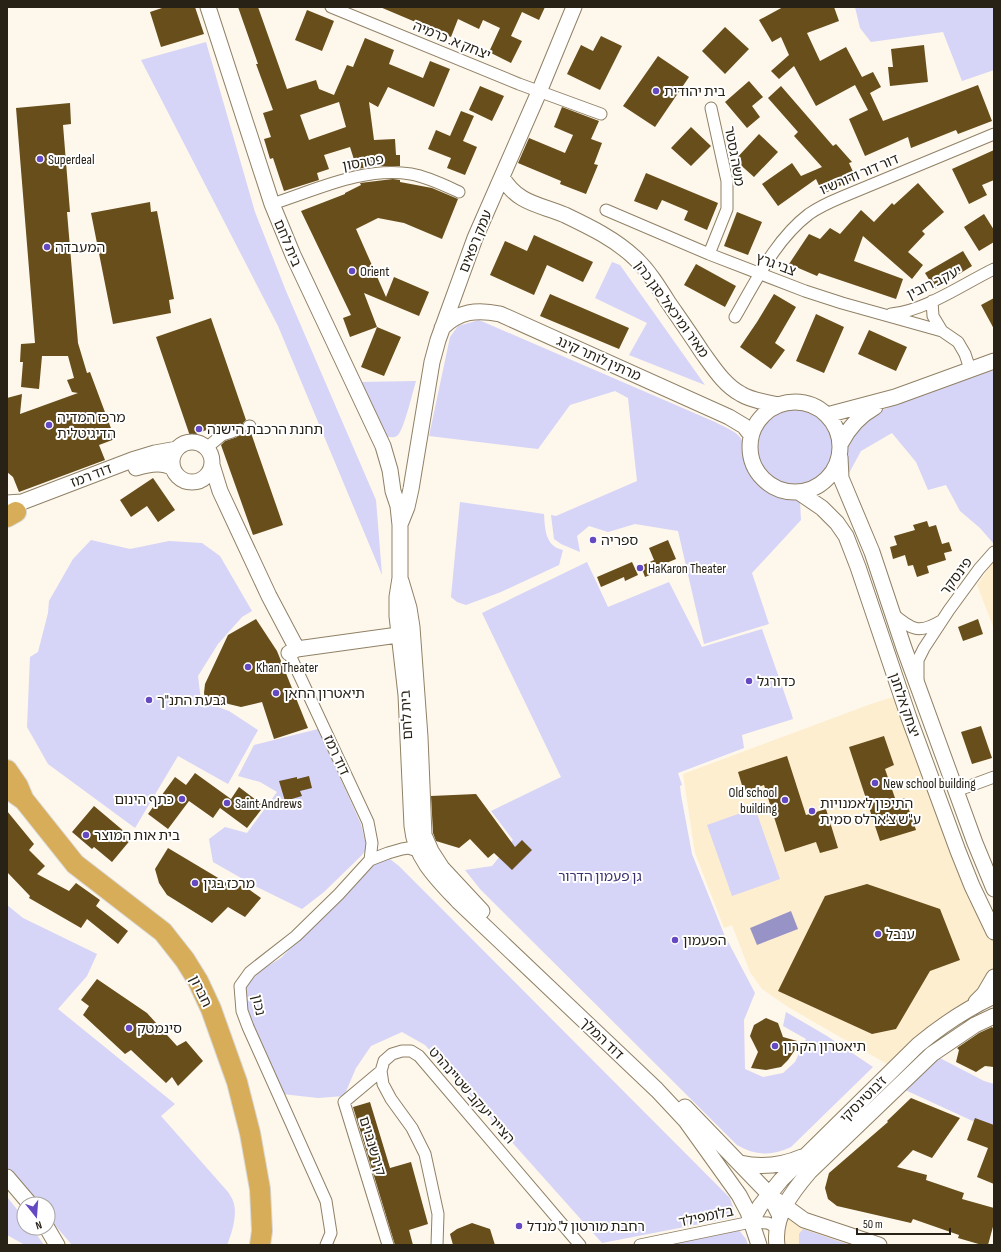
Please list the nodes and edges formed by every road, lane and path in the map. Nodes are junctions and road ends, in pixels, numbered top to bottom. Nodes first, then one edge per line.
1 (208, 7) edge
2 (331, 7) edge
3 (574, 7) edge
4 (539, 92) junction
5 (711, 108) dead end
6 (601, 114) dead end
7 (994, 134) edge
8 (502, 177) junction
9 (460, 192) dead end
10 (272, 204) junction
11 (606, 210) dead end
12 (708, 254) junction
13 (994, 269) edge
14 (760, 273) junction
15 (932, 301) junction
16 (885, 314) junction
17 (735, 317) dead end
18 (442, 328) junction
19 (942, 331) junction
20 (994, 361) edge
21 (970, 369) junction
22 (895, 397) junction
23 (779, 405) junction
24 (827, 414) junction
25 (232, 432) tunnel mouth
26 (751, 435) junction
27 (210, 445) dead end
28 (177, 449) junction
29 (840, 450) junction
30 (417, 456) junction
31 (212, 465) junction
32 (173, 468) junction
33 (390, 470) junction
34 (800, 493) junction
35 (9, 512) edge
36 (400, 525) junction
37 (994, 552) edge
38 (400, 578) junction
39 (893, 614) junction
40 (943, 620) junction
41 (398, 635) junction
42 (413, 637) junction
43 (293, 651) junction
44 (919, 688) junction
45 (7, 770) edge
46 (994, 777) edge
47 (7, 788) edge
48 (956, 791) junction
49 (24, 800) junction
50 (423, 849) junction
51 (370, 860) junction
52 (992, 880) edge
53 (994, 932) edge
54 (994, 977) edge
55 (994, 996) edge
56 (971, 1008) junction
57 (994, 1016) edge
58 (381, 1071) junction
59 (809, 1152) junction
60 (740, 1163) junction
61 (7, 1177) edge
62 (769, 1194) junction
63 (23, 1196) edge
64 (780, 1217) junction
65 (752, 1222) junction
66 (52, 1236) edge
67 (57, 1245) edge
68 (260, 1245) edge
69 (326, 1245) edge
70 (388, 1245) edge
71 (437, 1245) edge
72 (580, 1245) edge
73 (640, 1245) edge
74 (759, 1245) edge
75 (777, 1245) edge
76 (879, 1245) edge

1 - 10 street, בית לחם
2 - 4 street, יצחק א. כרמיה
3 - 4 street, עמק רפאים
4 - 6 street, יצחק א. כרמיה
4 - 8 street, עמק רפאים
5 - 12 street, משה גסטר
7 - 14 street, דור דור ודורשיו
8 - 18 street, עמק רפאים
8 - 23 street, מאיר ומיכאל סגן כהן
9 - 10 street, פטרסון
10 - 33 street, בית לחם
11 - 12 street, צבי גרץ
12 - 14 street, צבי גרץ
13 - 15 street, יעקב רובין
14 - 16 street, צבי גרץ
14 - 17 street, דור דור ודורשיו
15 - 16 street, יעקב רובין
15 - 19 street, צבי גרץ
16 - 19 street, צבי גרץ
18 - 26 street, מרתין לותר קינג
18 - 30 street, עמק רפאים
19 - 21 street, צבי גרץ
20 - 21 street
21 - 22 street
22 - 24 street
22 - 29 street
23 - 24 street
23 - 26 street
24 - 29 street
25 - 27 street
26 - 34 street
28 - 31 street
28 - 32 street
28 - 35 street, דוד רמז
29 - 34 street
29 - 39 street, יצחק אלחנן
30 - 33 street
30 - 36 street, עמק רפאים
31 - 32 street
31 - 43 street, דוד רמז
32 - 35 street, דוד רמז
33 - 36 street, בית לחם
34 - 53 street, יצחק אלחנן
36 - 38 street, בית לחם
37 - 40 street, פינסקר
38 - 41 street, בית לחם
38 - 42 street, בית לחם
39 - 40 street
39 - 44 street, יצחק אלחנן
40 - 44 street, פינסקר
41 - 42 street
41 - 43 street
41 - 50 street, בית לחם
42 - 50 street, בית לחם
43 - 51 street, דוד רמז
44 - 48 street, יצחק אלחנן
45 - 49 highway, חברון
46 - 48 street
47 - 49 highway, חברון
48 - 52 street, יצחק אלחנן
49 - 68 highway, חברון
50 - 51 street, נכון
50 - 60 street, דוד המלך
50 - 65 street, דוד המלך
51 - 69 street, נכון
54 - 56 street
55 - 56 street, ז'בוטינסקי
56 - 59 street, ז'בוטינסקי
57 - 64 street, ז'בוטינסקי
58 - 70 street, קירשנבוים
58 - 71 street
58 - 72 street, הצייר יעקב שטיינהרט
59 - 60 street
59 - 62 street, ז'בוטינסקי
60 - 62 street, דוד המלך
61 - 63 street
62 - 64 street, דוד המלך
62 - 65 street, ז'בוטינסקי
64 - 65 street, בלומפילד
64 - 75 street, דוד המלך
64 - 76 street
65 - 73 street, בלומפילד
65 - 74 street, דוד המלך
66 - 67 street

